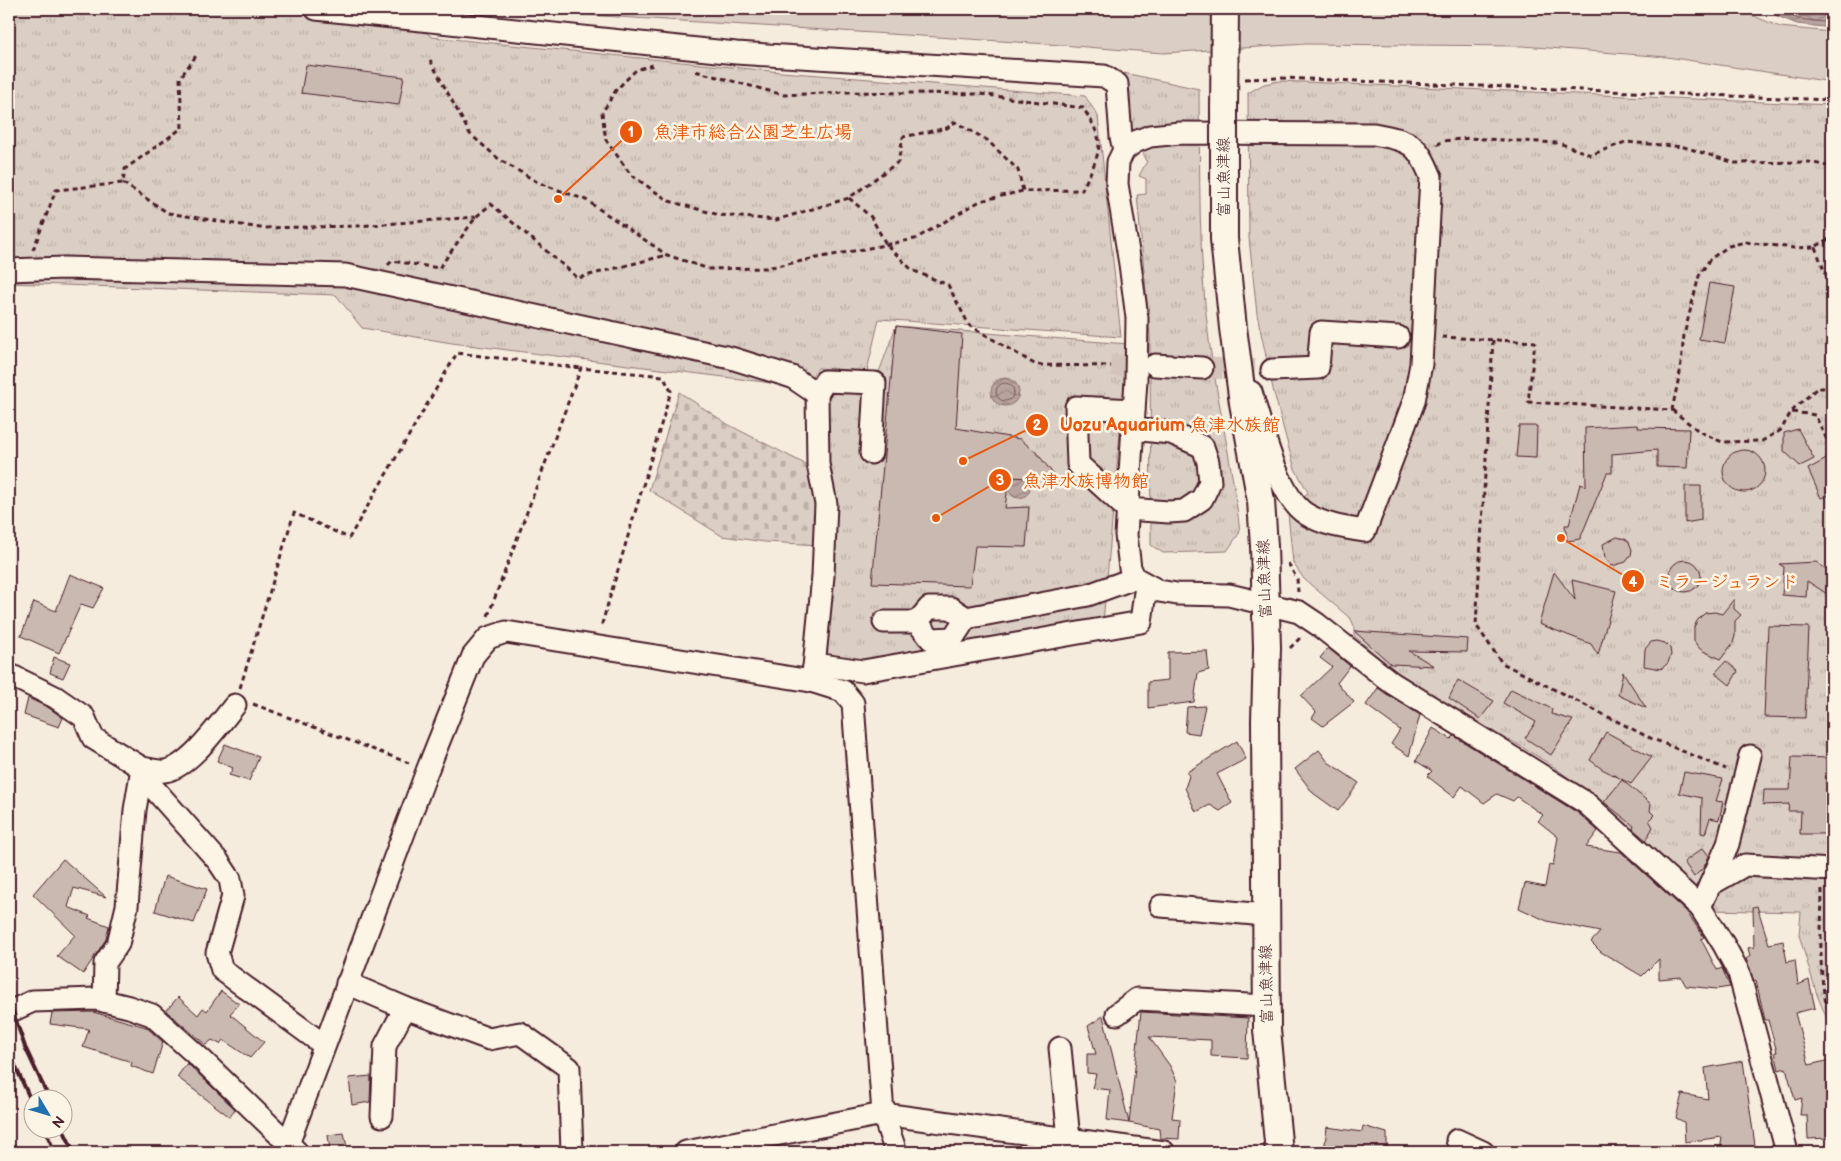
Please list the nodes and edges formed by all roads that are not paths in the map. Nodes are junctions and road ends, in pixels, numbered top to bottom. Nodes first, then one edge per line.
1 (316, 9) edge
2 (1225, 9) edge
3 (1124, 150) junction
4 (17, 270) edge
5 (1398, 337) tunnel mouth
6 (1235, 342) junction
7 (1155, 366) tunnel mouth
8 (1202, 368) tunnel mouth
9 (1272, 370) tunnel mouth
10 (817, 394) junction
11 (1133, 420) junction
12 (871, 454) dead end
13 (1127, 509) junction
14 (1141, 582) junction
15 (1266, 604) junction
16 (966, 618) junction
17 (884, 622) dead end
18 (917, 622) junction
19 (863, 671) junction
20 (812, 674) junction
21 (12, 676) dead end
22 (853, 703) junction
23 (235, 704) road end
24 (1750, 756) dead end
25 (142, 768) junction
26 (1827, 870) edge
27 (1710, 885) junction
28 (1162, 906) dead end
29 (1700, 907) junction
30 (1266, 915) junction
31 (348, 983) junction
32 (104, 1001) junction
33 (1267, 1006) junction
34 (405, 1008) junction
35 (9, 1012) edge
36 (1117, 1014) dead end
37 (324, 1044) junction
38 (1060, 1048) dead end
39 (883, 1114) junction
40 (382, 1116) dead end
41 (1069, 1139) junction
42 (1457, 1140) dead end
43 (293, 1148) edge
44 (572, 1152) edge
45 (686, 1152) edge
46 (896, 1152) edge
47 (1164, 1152) edge
48 (1279, 1152) edge
49 (1483, 1152) edge
50 (1787, 1152) edge

1 - 3 street
2 - 6 main road, 富山魚津線, bridge
3 - 6 street
3 - 11 street
4 - 10 street
5 - 9 street
6 - 15 main road, 富山魚津線
7 - 8 street
10 - 12 street
10 - 20 street
11 - 13 street
11 - 13 street
11 - 13 street
13 - 14 street
14 - 15 street
14 - 16 street
14 - 19 street
15 - 29 street
15 - 30 main road, 富山魚津線
16 - 18 street
16 - 18 street
17 - 18 street
19 - 20 street
19 - 22 street
20 - 22 street
20 - 31 street
21 - 25 street
22 - 39 street
23 - 25 street
24 - 27 street
25 - 32 street
25 - 37 street
26 - 27 street
27 - 29 street
28 - 30 street
29 - 50 street
30 - 33 main road, 富山魚津線
31 - 34 street
31 - 37 street
32 - 35 street
32 - 43 street
33 - 36 street
33 - 48 main road, 富山魚津線
34 - 40 street
34 - 44 street
37 - 43 street
38 - 41 street
39 - 41 street
39 - 45 street
39 - 46 street
41 - 47 street
42 - 49 street

